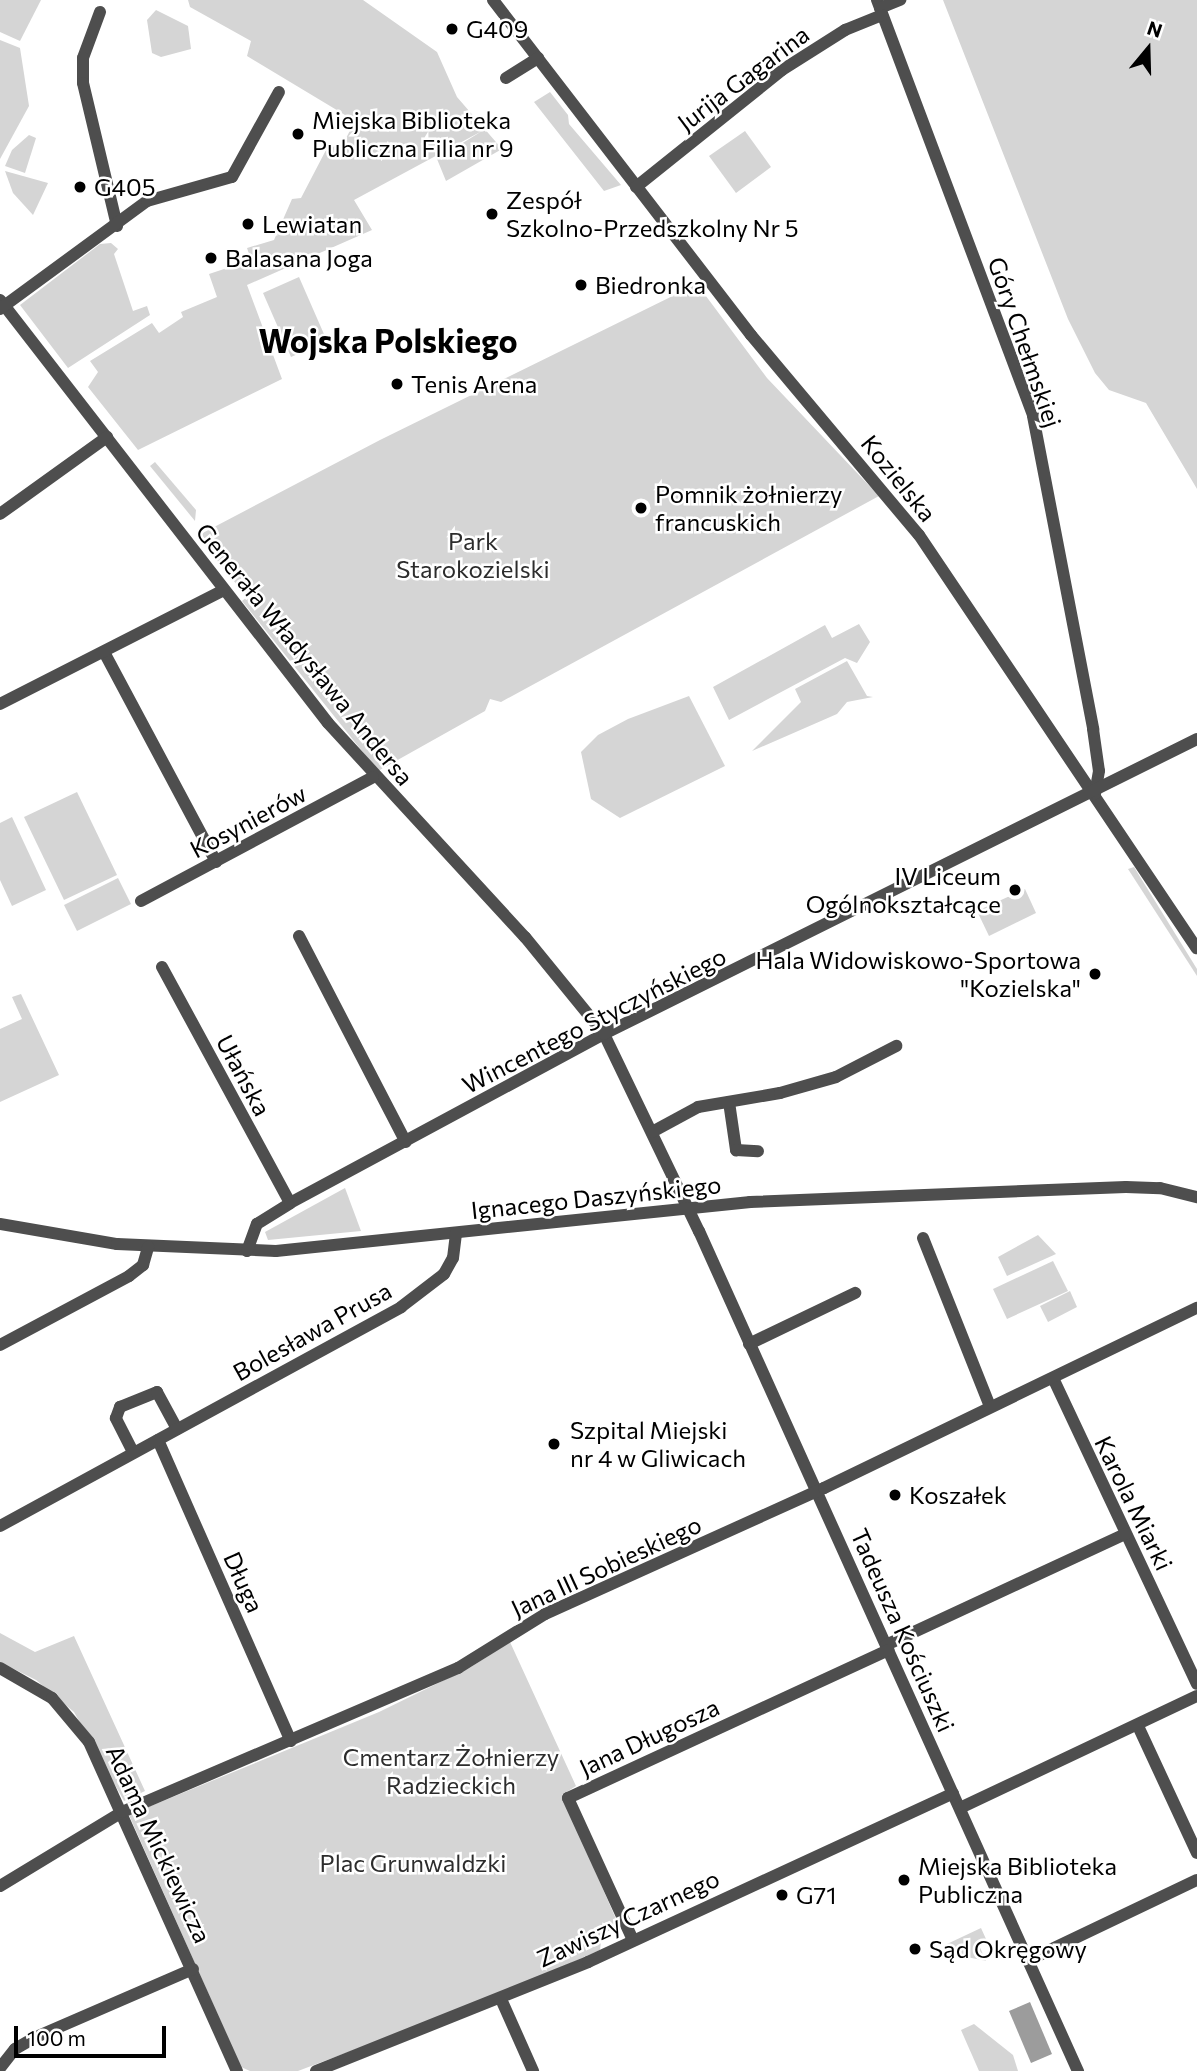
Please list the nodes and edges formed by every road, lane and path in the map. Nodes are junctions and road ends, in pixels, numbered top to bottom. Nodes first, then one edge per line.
1 (493, 0) edge
2 (900, 0) edge
3 (879, 8) edge
4 (100, 12) dead end
5 (538, 58) junction
6 (506, 78) dead end
7 (279, 92) dead end
8 (636, 187) junction
9 (117, 226) junction
10 (1, 305) edge
11 (107, 437) junction
12 (0, 514) edge
13 (224, 590) junction
14 (104, 652) junction
15 (0, 704) edge
16 (1197, 740) edge
17 (373, 777) junction
18 (1095, 794) junction
19 (216, 862) junction
20 (141, 901) dead end
21 (299, 936) dead end
22 (1196, 944) edge
23 (162, 967) dead end
24 (604, 1034) junction
25 (896, 1046) dead end
26 (729, 1102) junction
27 (652, 1132) junction
28 (406, 1142) junction
29 (758, 1152) dead end
30 (1197, 1197) edge
31 (289, 1203) junction
32 (688, 1208) junction
33 (0, 1224) edge
34 (456, 1233) junction
35 (923, 1238) dead end
36 (148, 1247) junction
37 (247, 1251) junction
38 (855, 1293) dead end
39 (1197, 1308) edge
40 (749, 1344) junction
41 (0, 1345) edge
42 (1053, 1378) junction
43 (990, 1406) junction
44 (177, 1429) junction
45 (158, 1440) junction
46 (133, 1452) junction
47 (817, 1492) junction
48 (0, 1526) edge
49 (1125, 1534) junction
50 (887, 1647) junction
51 (0, 1668) edge
52 (1197, 1684) edge
53 (1197, 1696) edge
54 (1138, 1726) junction
55 (291, 1741) junction
56 (953, 1793) junction
57 (960, 1808) junction
58 (122, 1811) junction
59 (1197, 1853) edge
60 (1197, 1880) edge
61 (0, 1886) edge
62 (632, 1938) junction
63 (1029, 1961) junction
64 (193, 1969) junction
65 (501, 1999) junction
66 (0, 2068) edge
67 (237, 2071) edge
68 (316, 2071) edge
69 (533, 2071) edge
70 (1077, 2071) edge

1 - 5 street, Kozielska
2 - 3 street, Jurija Gagarina
3 - 8 street, Jurija Gagarina
3 - 18 street, Góry Chełmskiej
4 - 9 street
5 - 6 street
5 - 8 street, Kozielska
7 - 9 street
8 - 18 street, Kozielska
9 - 10 street
10 - 11 street, Generała Władysława Andersa
11 - 12 street
11 - 13 street, Generała Władysława Andersa
13 - 14 street
13 - 17 street, Generała Władysława Andersa
14 - 15 street
14 - 19 street
16 - 18 street, Wincentego Styczyńskiego
17 - 19 street, Kosynierów
17 - 24 street, Generała Władysława Andersa
18 - 22 street, Kozielska
18 - 24 street, Wincentego Styczyńskiego
19 - 20 street, Kosynierów
21 - 28 street
23 - 31 street, Ułańska
24 - 27 street, Generała Władysława Andersa
24 - 28 street, Wincentego Styczyńskiego
25 - 26 street
26 - 27 street
26 - 29 street
27 - 32 street, Generała Władysława Andersa
28 - 31 street, Wincentego Styczyńskiego
30 - 32 street, Ignacego Daszyńskiego
31 - 37 street, Wincentego Styczyńskiego
32 - 34 street, Ignacego Daszyńskiego
32 - 40 street, Tadeusza Kościuszki
33 - 36 street, Ignacego Daszyńskiego
34 - 37 street, Ignacego Daszyńskiego
34 - 44 street, Bolesława Prusa
35 - 43 street
36 - 37 street, Ignacego Daszyńskiego
36 - 41 street
38 - 40 street
39 - 42 street, Jana III Sobieskiego
40 - 47 street, Tadeusza Kościuszki
42 - 43 street, Jana III Sobieskiego
42 - 49 street, Karola Miarki
43 - 47 street, Jana III Sobieskiego
44 - 45 street, Bolesława Prusa
44 - 46 street
45 - 46 street, Bolesława Prusa
45 - 55 street, Długa
46 - 48 street, Bolesława Prusa
47 - 50 street, Tadeusza Kościuszki
47 - 55 street, Jana III Sobieskiego
49 - 50 street
49 - 52 street, Karola Miarki
50 - 56 street, Tadeusza Kościuszki
50 - 62 street, Jana Długosza
51 - 58 street, Adama Mickiewicza
53 - 54 street
54 - 57 street
54 - 59 street
55 - 58 street, Jana III Sobieskiego
56 - 57 street, Tadeusza Kościuszki
56 - 62 street, Zawiszy Czarnego
57 - 63 street, Tadeusza Kościuszki
58 - 61 street, Jana III Sobieskiego
58 - 64 street, Adama Mickiewicza
60 - 63 street
62 - 65 street, Zawiszy Czarnego
63 - 70 street, Tadeusza Kościuszki
64 - 66 street
64 - 67 street, Adama Mickiewicza
65 - 68 street, Zawiszy Czarnego
65 - 69 street

